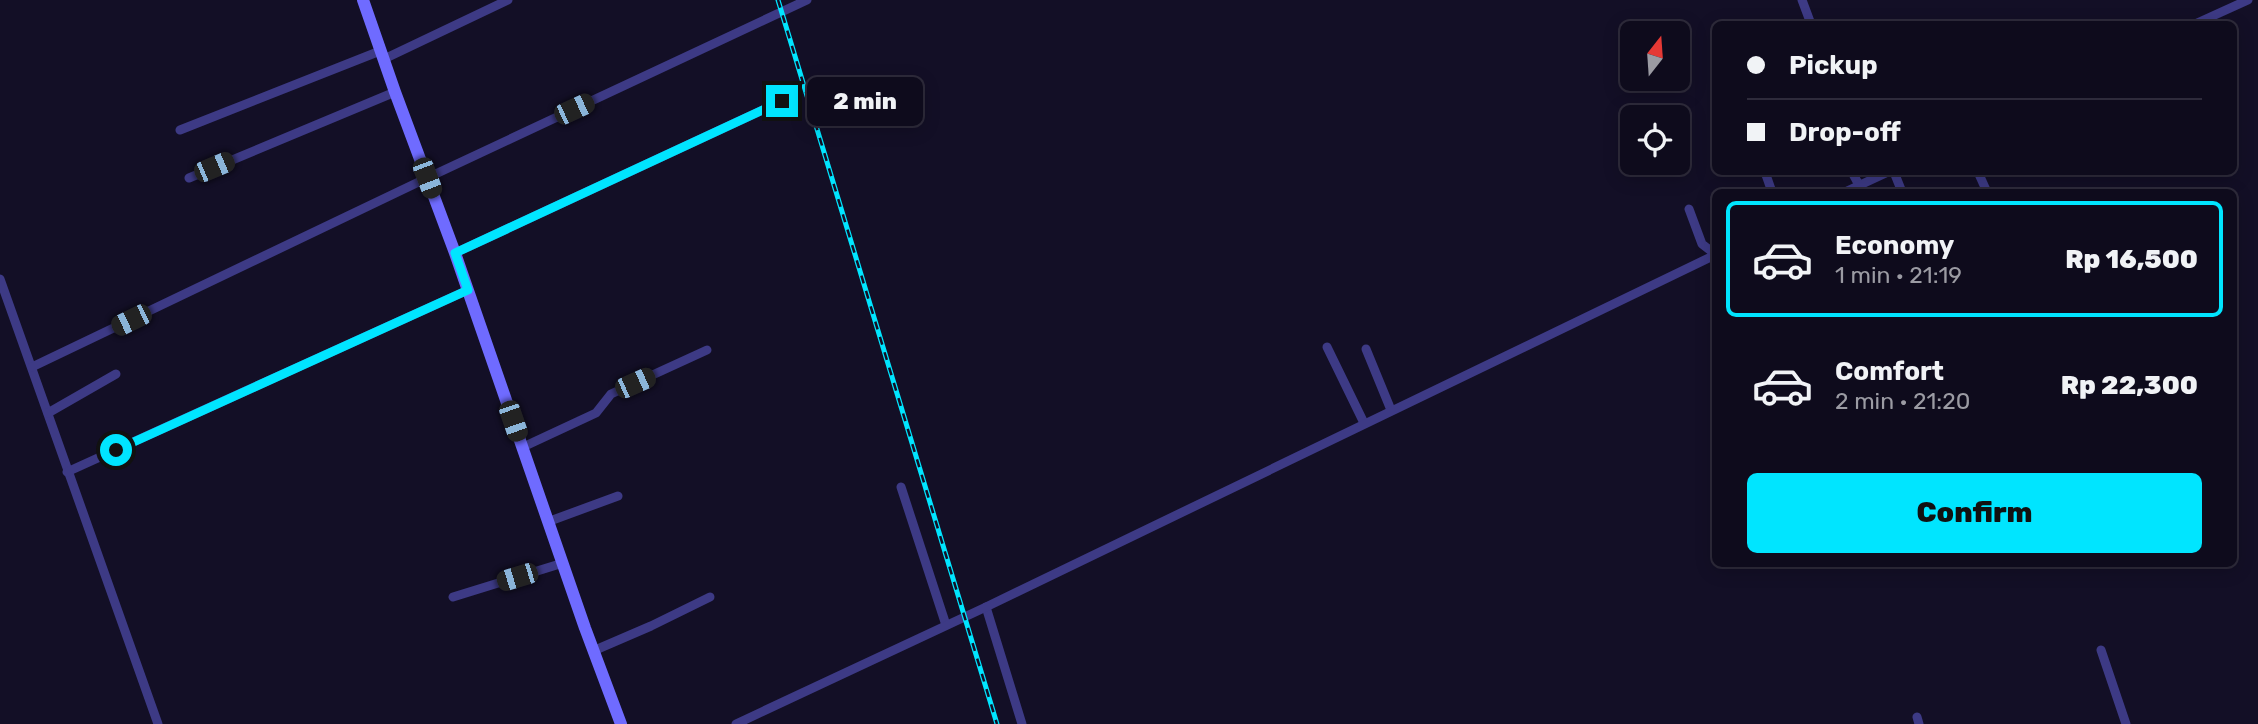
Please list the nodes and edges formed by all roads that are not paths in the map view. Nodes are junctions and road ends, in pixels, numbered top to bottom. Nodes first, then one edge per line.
1 (363, 0) edge
2 (508, 0) edge
3 (807, 0) edge
4 (1802, 0) edge
5 (2248, 0) edge
6 (1810, 21) edge
7 (2202, 21) edge
8 (382, 55) junction
9 (395, 92) junction
10 (782, 101) dead end
11 (180, 130) dead end
12 (1854, 175) edge
13 (1882, 175) edge
14 (189, 178) dead end
15 (427, 178) junction
16 (1860, 185) junction
17 (1851, 189) edge
18 (1689, 209) dead end
19 (1712, 252) edge
20 (455, 253) junction
21 (1712, 255) edge
22 (0, 279) edge
23 (468, 290) junction
24 (1327, 347) dead end
25 (1366, 349) dead end
26 (707, 350) dead end
27 (32, 367) junction
28 (116, 374) dead end
29 (1391, 410) junction
30 (48, 413) junction
31 (1364, 423) junction
32 (523, 447) junction
33 (67, 472) junction
34 (901, 487) dead end
35 (618, 496) dead end
36 (550, 521) junction
37 (563, 563) junction
38 (453, 597) dead end
39 (710, 597) dead end
40 (986, 607) junction
41 (946, 625) junction
42 (593, 650) junction
43 (2101, 650) dead end
44 (158, 724) edge
45 (621, 724) edge
46 (736, 724) edge
47 (1022, 724) edge
48 (2126, 724) edge

1 - 8 street
2 - 8 street
3 - 15 street
4 - 6 street
5 - 7 street
8 - 9 street
8 - 11 street
9 - 14 street
9 - 15 street
10 - 20 street
12 - 16 street
13 - 16 street
15 - 20 street
15 - 27 street
16 - 17 street
18 - 19 street
20 - 23 street
21 - 29 street
22 - 27 street
23 - 32 street
23 - 33 street
24 - 31 street
25 - 29 street
26 - 32 street
27 - 30 street
28 - 30 street
29 - 31 street
30 - 33 street
31 - 40 street
32 - 36 street
33 - 44 street
34 - 41 street
35 - 36 street
36 - 37 street
37 - 38 street
37 - 42 street
39 - 42 street
40 - 41 street
40 - 47 street
41 - 46 street
42 - 45 street
43 - 48 street

